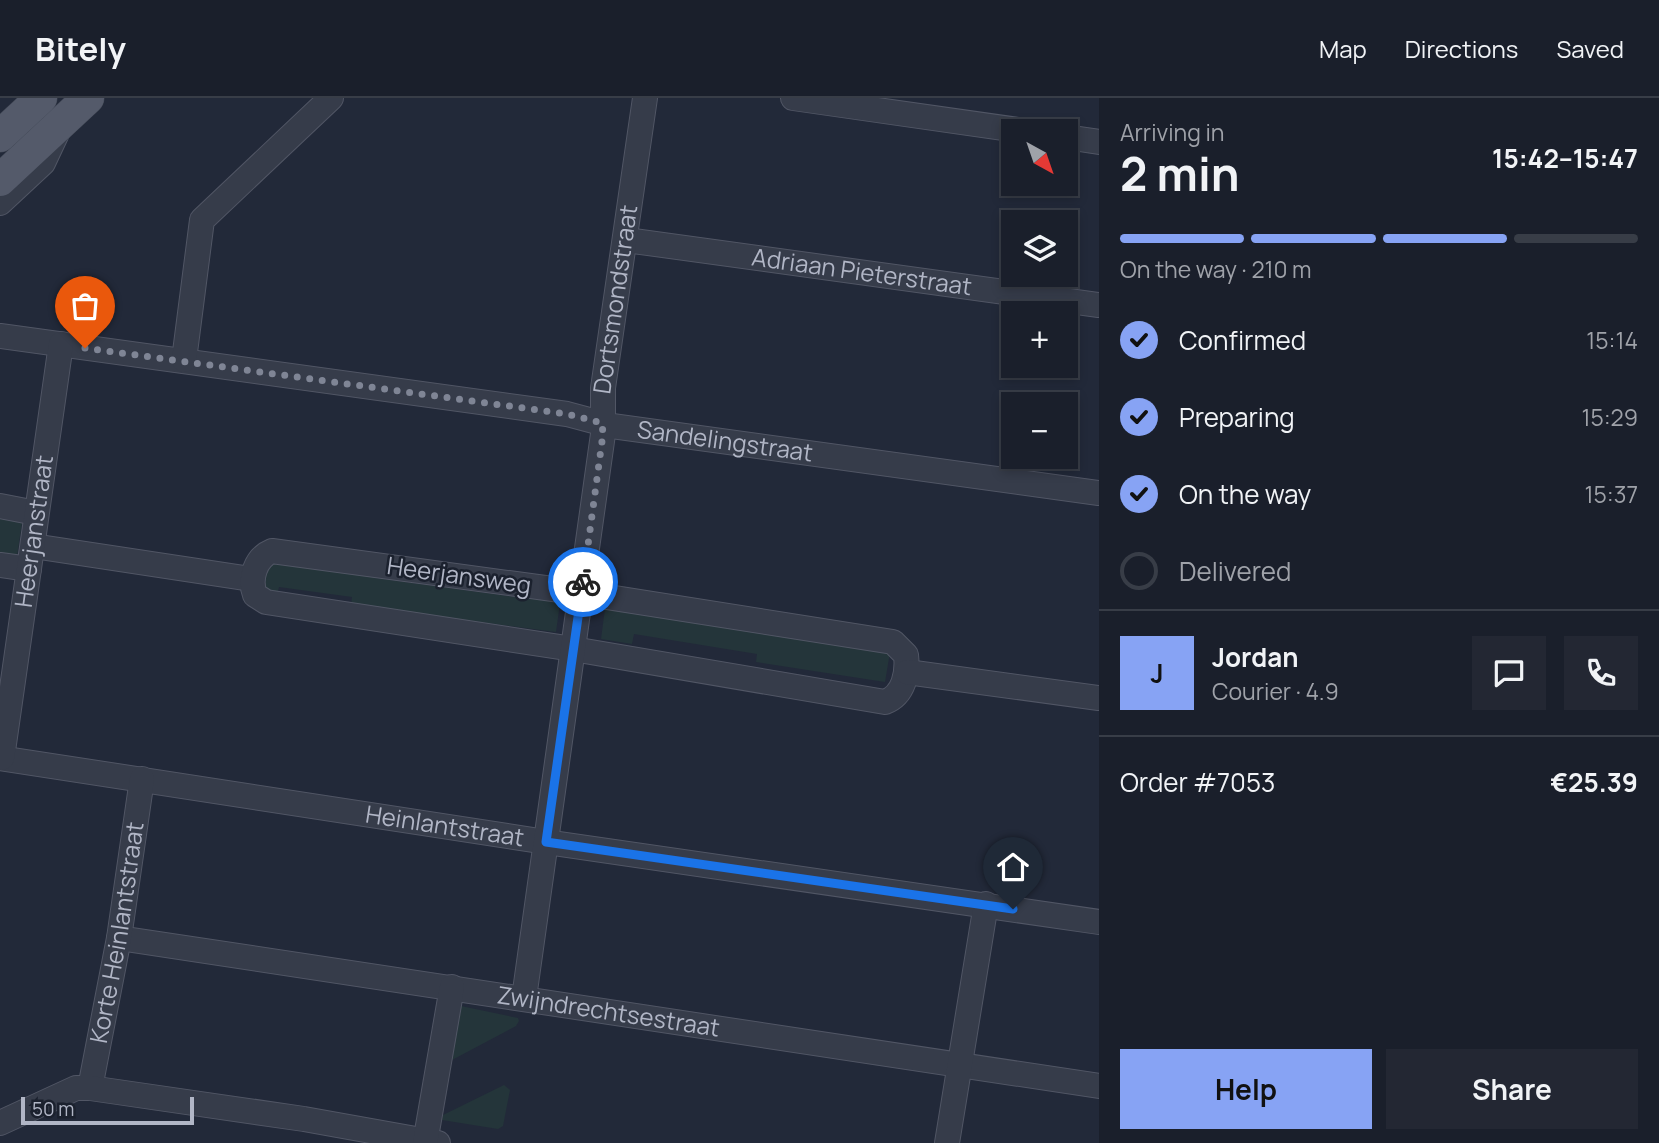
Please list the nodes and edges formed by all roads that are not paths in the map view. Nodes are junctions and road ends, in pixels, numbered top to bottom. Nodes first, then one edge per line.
1 (41, 98) edge
2 (88, 98) edge
3 (331, 98) edge
4 (645, 98) edge
5 (793, 98) edge
6 (845, 102) edge
7 (63, 121) junction
8 (1001, 127) edge
9 (0, 136) edge
10 (1078, 139) edge
11 (1099, 142) edge
12 (0, 180) edge
13 (0, 203) edge
14 (626, 240) junction
15 (1099, 305) edge
16 (0, 337) edge
17 (61, 344) junction
18 (184, 360) junction
19 (602, 423) junction
20 (1099, 493) edge
21 (0, 506) edge
22 (36, 513) junction
23 (31, 558) junction
24 (0, 565) edge
25 (251, 579) junction
26 (582, 593) junction
27 (573, 649) junction
28 (906, 672) junction
29 (1099, 698) edge
30 (1, 758) edge
31 (142, 779) junction
32 (546, 842) junction
33 (986, 904) junction
34 (1098, 915) edge
35 (119, 938) junction
36 (452, 987) junction
37 (524, 998) junction
38 (958, 1064) junction
39 (1099, 1086) edge
40 (90, 1088) junction
41 (0, 1123) edge
42 (430, 1142) edge
43 (947, 1143) edge

1 - 9 main road
2 - 7 main road
3 - 18 street
4 - 14 street, Dortsmondstraat
5 - 6 street
6 - 8 street
7 - 12 main road
7 - 13 street
10 - 11 street
14 - 15 street, Adriaan Pieterstraat
14 - 19 street, Dortsmondstraat
16 - 17 street, Sandelingstraat
17 - 18 street, Sandelingstraat
17 - 22 street, Heerjanstraat
18 - 19 street, Sandelingstraat
19 - 20 street, Sandelingstraat
19 - 26 street, Dortsmondstraat
21 - 22 street
22 - 23 street, Heerjanstraat
23 - 24 street
23 - 25 street
23 - 30 street, Heerjanstraat
25 - 26 street, Heerjansweg
25 - 27 street
26 - 27 street, Dortsmondstraat
26 - 28 street, Heerjansweg
27 - 28 street
27 - 32 street, Dortsmondstraat
28 - 29 street
30 - 31 street, Heinlantstraat
31 - 32 street, Heinlantstraat
31 - 35 street, Korte Heinlantstraat
32 - 33 street, Heinlantstraat
32 - 37 street, Dortsmondstraat
33 - 34 street, Heinlantstraat
33 - 38 street
35 - 36 street, Zwijndrechtsestraat
35 - 40 street, Korte Heinlantstraat
36 - 37 street, Zwijndrechtsestraat
36 - 42 street
37 - 38 street, Zwijndrechtsestraat
38 - 39 street, Zwijndrechtsestraat
38 - 43 street
40 - 41 street
40 - 42 street

